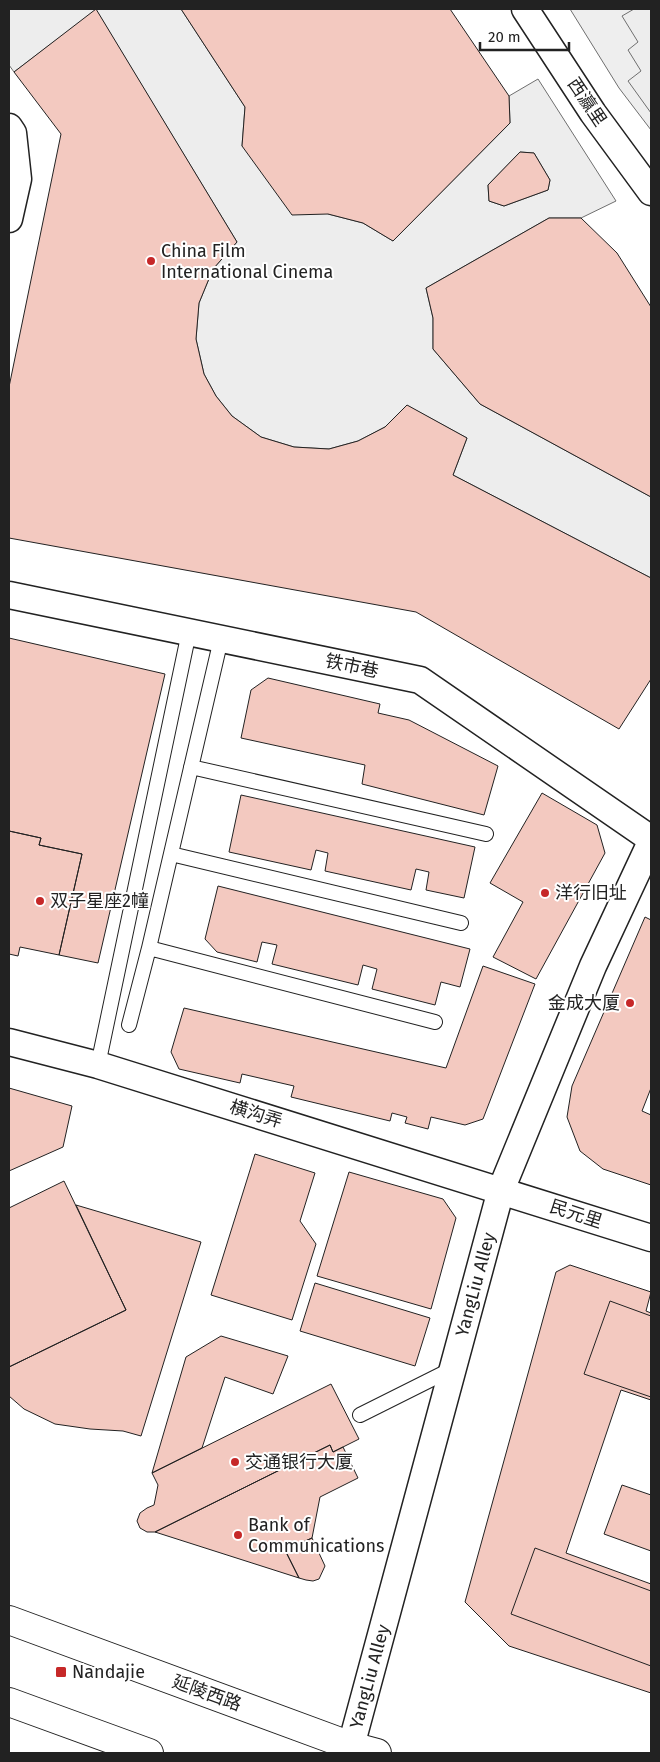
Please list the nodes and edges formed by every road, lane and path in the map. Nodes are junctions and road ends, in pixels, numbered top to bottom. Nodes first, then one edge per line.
1 (526, 9) edge
2 (9, 128) edge
3 (651, 192) edge
4 (9, 219) edge
5 (9, 595) edge
6 (189, 632) junction
7 (221, 639) junction
8 (191, 767) junction
9 (486, 834) dead end
10 (651, 840) edge
11 (171, 854) junction
12 (461, 923) dead end
13 (149, 948) junction
14 (436, 1022) dead end
15 (129, 1025) dead end
16 (9, 1042) edge
17 (98, 1065) junction
18 (501, 1190) junction
19 (651, 1238) edge
20 (452, 1369) junction
21 (360, 1415) dead end
22 (9, 1620) edge
23 (9, 1702) edge
24 (351, 1746) junction
25 (149, 1753) edge
26 (377, 1753) edge

1 - 3 street, 西瀛里
2 - 4 street
5 - 6 street, 铁市巷
6 - 7 street, 铁市巷
6 - 17 lane
7 - 8 lane
7 - 10 street, 铁市巷
8 - 9 lane
8 - 11 lane
10 - 18 street, YangLiu Alley
11 - 12 lane
11 - 13 lane
13 - 14 lane
13 - 15 lane
16 - 17 street, 横沟弄
17 - 18 street, 横沟弄
18 - 19 street, 民元里
18 - 20 street, YangLiu Alley
20 - 21 lane
20 - 24 street, YangLiu Alley
22 - 24 main road, 延陵西路
23 - 25 main road
24 - 26 main road, 延陵西路

